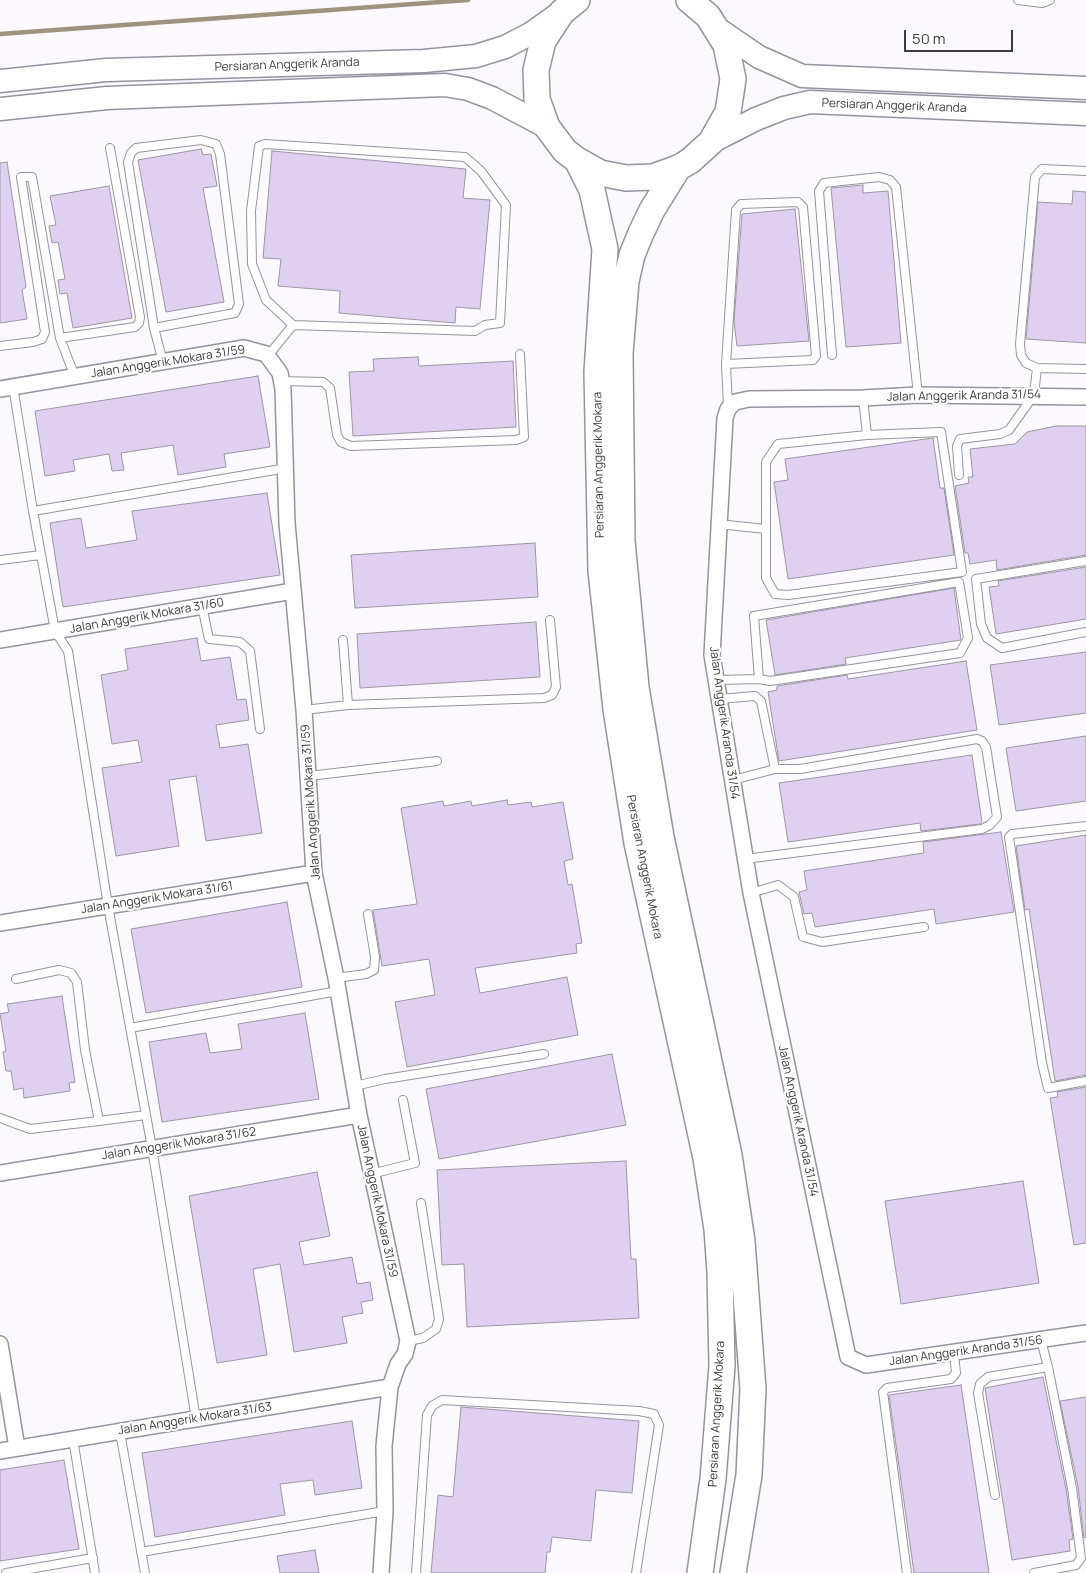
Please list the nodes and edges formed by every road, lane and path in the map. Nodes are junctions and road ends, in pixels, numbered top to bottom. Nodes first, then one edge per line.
1 (1018, 0) edge
2 (1050, 0) edge
3 (693, 1) edge
4 (570, 6) edge
5 (718, 29) junction
6 (0, 81) edge
7 (1086, 88) edge
8 (0, 109) edge
9 (1086, 114) edge
10 (547, 127) junction
11 (711, 142) junction
12 (110, 148) dead end
13 (577, 160) junction
14 (678, 168) junction
15 (1086, 171) edge
16 (293, 325) junction
17 (154, 328) junction
18 (60, 338) junction
19 (0, 346) edge
20 (520, 354) dead end
21 (832, 355) dead end
22 (267, 357) junction
23 (163, 362) junction
24 (726, 364) junction
25 (1037, 368) junction
26 (1086, 369) edge
27 (75, 377) junction
28 (282, 381) junction
29 (6, 387) edge
30 (918, 395) junction
31 (1034, 395) junction
32 (1086, 397) edge
33 (863, 398) junction
34 (728, 409) junction
35 (867, 435) junction
36 (287, 468) junction
37 (959, 475) dead end
38 (33, 511) junction
39 (718, 524) junction
40 (766, 529) junction
41 (41, 555) junction
42 (0, 560) edge
43 (1086, 561) edge
44 (293, 591) junction
45 (202, 606) junction
46 (550, 620) dead end
47 (55, 631) junction
48 (1086, 632) edge
49 (0, 640) edge
50 (344, 640) dead end
51 (759, 679) junction
52 (716, 680) junction
53 (719, 698) junction
54 (348, 705) junction
55 (304, 710) junction
56 (260, 729) dead end
57 (437, 761) dead end
58 (775, 769) junction
59 (309, 776) junction
60 (732, 780) junction
61 (1086, 826) edge
62 (745, 860) junction
63 (314, 873) junction
64 (750, 893) junction
65 (108, 906) junction
66 (368, 914) dead end
67 (0, 923) edge
68 (924, 927) dead end
69 (16, 979) dead end
70 (337, 984) junction
71 (130, 1028) junction
72 (544, 1054) dead end
73 (1086, 1081) edge
74 (355, 1086) junction
75 (403, 1100) dead end
76 (359, 1115) junction
77 (146, 1116) junction
78 (0, 1118) edge
79 (99, 1121) junction
80 (152, 1148) junction
81 (0, 1173) edge
82 (371, 1174) junction
83 (421, 1203) dead end
84 (1086, 1333) edge
85 (1041, 1340) junction
86 (408, 1341) junction
87 (0, 1344) edge
88 (954, 1354) junction
89 (848, 1357) joint
90 (1048, 1367) junction
91 (390, 1387) junction
92 (196, 1419) junction
93 (120, 1432) junction
94 (73, 1439) junction
95 (17, 1448) junction
96 (0, 1451) edge
97 (995, 1495) dead end
98 (386, 1511) junction
99 (141, 1552) junction
100 (93, 1558) junction
101 (6, 1573) edge
102 (95, 1573) edge
103 (145, 1573) edge
104 (383, 1573) edge
105 (416, 1573) edge
106 (636, 1573) edge
107 (700, 1573) edge
108 (733, 1573) edge
109 (907, 1573) edge
110 (1034, 1573) edge

1 - 2 lane
3 - 5 main road
4 - 6 main road, Persiaran Anggerik Aranda
4 - 10 main road
5 - 7 main road, Persiaran Anggerik Aranda
5 - 11 main road
8 - 10 main road
9 - 11 main road, Persiaran Anggerik Aranda
10 - 13 main road
11 - 14 main road
12 - 18 lane
13 - 14 main road
13 - 107 main road, Persiaran Anggerik Mokara
14 - 108 main road, Persiaran Anggerik Mokara
15 - 25 lane
16 - 16 lane
16 - 22 lane
17 - 17 lane
17 - 23 lane
18 - 19 lane
18 - 27 lane
20 - 28 lane
21 - 30 lane
22 - 23 street, Jalan Anggerik Mokara 31/59
22 - 28 street, Jalan Anggerik Mokara 31/59
23 - 27 street, Jalan Anggerik Mokara 31/59
24 - 24 lane
24 - 34 lane
25 - 26 lane
25 - 31 lane
27 - 29 street, Jalan Anggerik Mokara 31/59
28 - 36 street, Jalan Anggerik Mokara 31/59
29 - 38 lane
30 - 31 street, Jalan Anggerik Aranda 31/54
30 - 33 street, Jalan Anggerik Aranda 31/54
31 - 32 street, Jalan Anggerik Aranda 31/54
31 - 37 lane
33 - 34 street, Jalan Anggerik Aranda 31/54
33 - 35 lane
34 - 39 street, Jalan Anggerik Aranda 31/54
35 - 40 lane
35 - 40 lane
36 - 38 lane
36 - 44 street, Jalan Anggerik Mokara 31/59
38 - 41 lane
39 - 40 lane
39 - 52 street, Jalan Anggerik Aranda 31/54
41 - 42 lane
41 - 47 lane
43 - 48 lane
44 - 45 street, Jalan Anggerik Mokara 31/60
44 - 55 street, Jalan Anggerik Mokara 31/59
45 - 47 street, Jalan Anggerik Mokara 31/60
45 - 56 lane
46 - 54 lane
47 - 49 street, Jalan Anggerik Mokara 31/60
47 - 65 lane
50 - 54 lane
51 - 51 lane
51 - 52 lane
52 - 53 street, Jalan Anggerik Aranda 31/54
53 - 58 lane
53 - 60 street, Jalan Anggerik Aranda 31/54
54 - 55 lane
55 - 59 street, Jalan Anggerik Mokara 31/59
57 - 59 lane
58 - 60 lane
58 - 62 lane
59 - 63 street, Jalan Anggerik Mokara 31/59
60 - 62 street, Jalan Anggerik Aranda 31/54
61 - 73 lane
62 - 64 street, Jalan Anggerik Aranda 31/54
63 - 65 street, Jalan Anggerik Mokara 31/61
63 - 70 street, Jalan Anggerik Mokara 31/59
64 - 68 lane
64 - 89 street, Jalan Anggerik Aranda 31/54
65 - 67 street, Jalan Anggerik Mokara 31/61
65 - 71 lane
66 - 70 lane
69 - 79 lane
70 - 71 lane
70 - 74 street, Jalan Anggerik Mokara 31/59
71 - 77 lane
72 - 74 lane
74 - 76 street, Jalan Anggerik Mokara 31/59
75 - 82 lane
76 - 80 street, Jalan Anggerik Mokara 31/62
76 - 82 street, Jalan Anggerik Mokara 31/59
77 - 79 lane
77 - 80 lane
78 - 79 lane
80 - 81 street, Jalan Anggerik Mokara 31/62
80 - 92 lane
82 - 86 street, Jalan Anggerik Mokara 31/59
83 - 86 lane
84 - 85 street, Jalan Anggerik Aranda 31/56
85 - 88 street, Jalan Anggerik Aranda 31/56
85 - 90 lane
86 - 91 street
87 - 95 street
88 - 89 street, Jalan Anggerik Aranda 31/56
88 - 109 lane
90 - 97 lane
90 - 110 lane
91 - 92 street, Jalan Anggerik Mokara 31/63
91 - 98 street
92 - 93 street, Jalan Anggerik Mokara 31/63
93 - 94 street, Jalan Anggerik Mokara 31/63
93 - 99 lane
94 - 95 street, Jalan Anggerik Mokara 31/63
94 - 100 lane
95 - 96 street, Jalan Anggerik Mokara 31/63
98 - 99 lane
98 - 104 street
99 - 103 lane
100 - 101 lane
100 - 102 lane
105 - 106 lane

